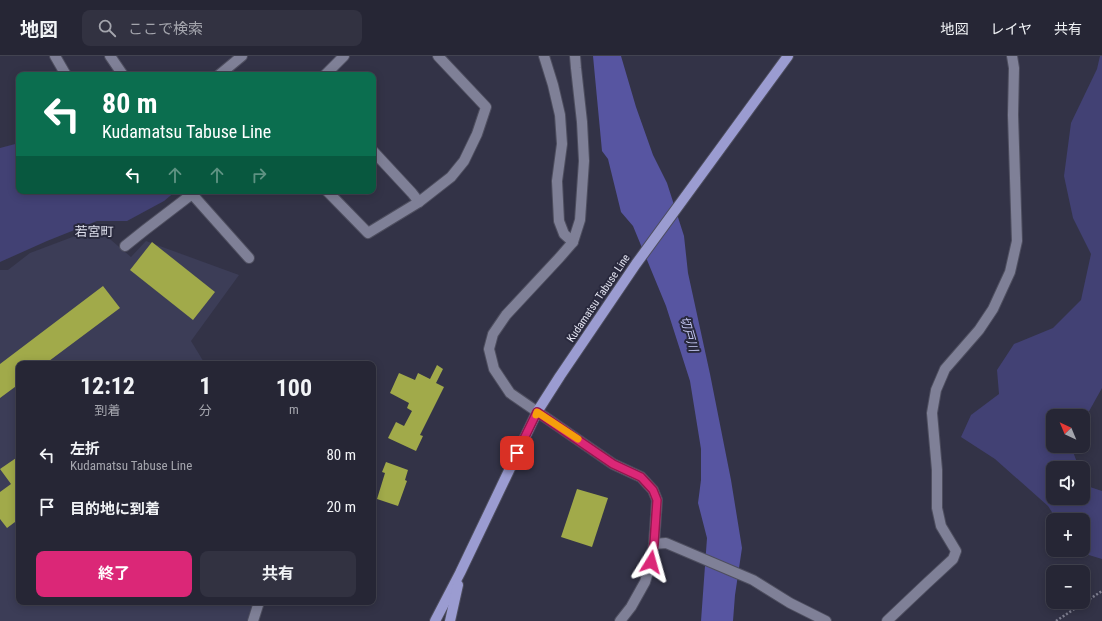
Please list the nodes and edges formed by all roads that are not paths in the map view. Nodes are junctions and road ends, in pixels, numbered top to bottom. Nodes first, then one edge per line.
1 (55, 56) edge
2 (110, 56) edge
3 (344, 56) edge
4 (438, 56) edge
5 (544, 56) edge
6 (575, 56) edge
7 (788, 56) edge
8 (1012, 56) edge
9 (235, 58) edge
10 (64, 72) edge
11 (122, 72) edge
12 (223, 72) edge
13 (328, 72) edge
14 (376, 154) edge
15 (193, 194) edge
16 (195, 194) edge
17 (330, 194) edge
18 (419, 202) junction
19 (573, 242) junction
20 (125, 246) dead end
21 (249, 258) dead end
22 (537, 412) junction
23 (654, 544) junction
24 (460, 573) junction
25 (258, 605) edge
26 (253, 621) edge
27 (435, 621) edge
28 (450, 621) edge
29 (620, 621) edge
30 (826, 621) edge
31 (887, 621) edge

1 - 10 street
2 - 11 street
3 - 13 street
4 - 18 street
5 - 19 street
6 - 19 street
7 - 22 main road, Kudamatsu Tabuse Line
8 - 31 street
9 - 12 street
14 - 18 street
15 - 20 street
16 - 21 street
17 - 18 street
19 - 22 street
22 - 23 street
22 - 24 main road, Kudamatsu Tabuse Line
23 - 29 street
23 - 30 street
24 - 27 main road, Kudamatsu Tabuse Line
24 - 28 main road, Kudamatsu Tabuse Line
25 - 26 street

